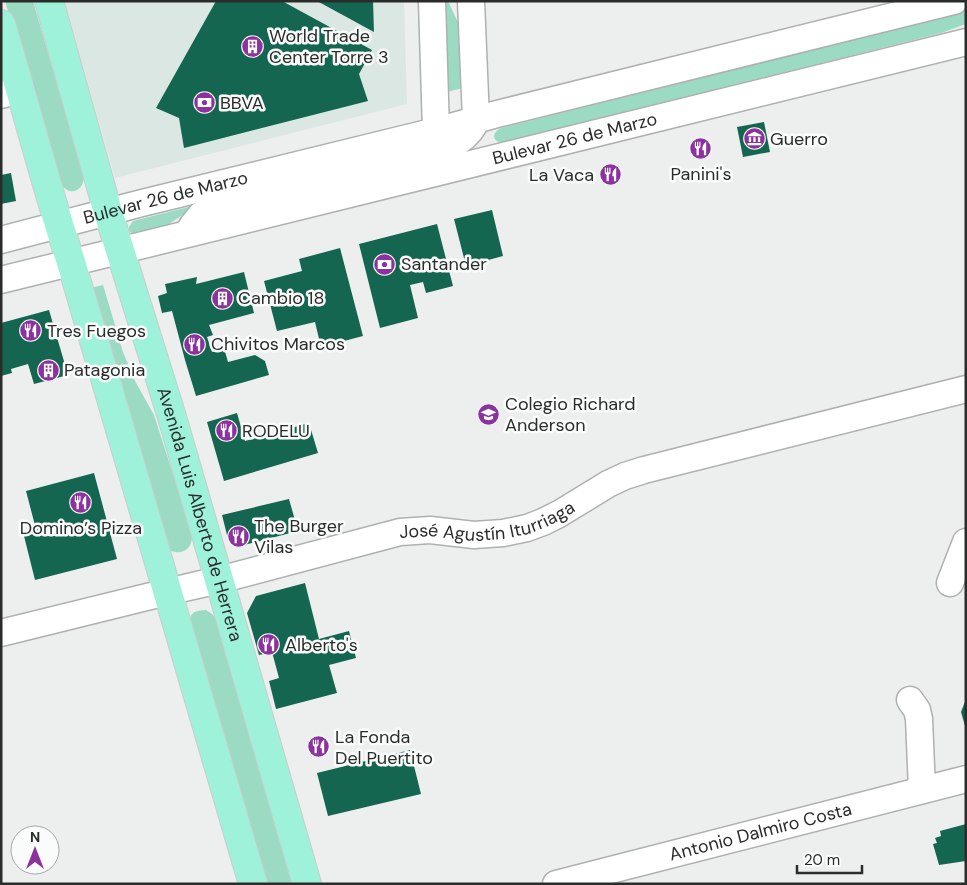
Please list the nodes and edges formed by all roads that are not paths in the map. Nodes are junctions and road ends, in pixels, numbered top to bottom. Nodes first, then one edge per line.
1 (48, 1) edge
2 (432, 1) edge
3 (954, 1) edge
4 (468, 5) edge
5 (1, 24) edge
6 (966, 42) edge
7 (11, 92) edge
8 (476, 120) junction
9 (442, 150) junction
10 (108, 212) junction
11 (59, 225) junction
12 (1, 240) edge
13 (120, 251) junction
14 (71, 262) junction
15 (1, 280) edge
16 (966, 389) edge
17 (966, 542) edge
18 (219, 580) junction
19 (950, 583) dead end
20 (167, 592) junction
21 (1, 633) edge
22 (910, 700) dead end
23 (966, 780) edge
24 (922, 790) junction
25 (253, 884) edge
26 (307, 884) edge
27 (556, 884) edge

1 - 10 main road, Avenida Luis Alberto de Herrera
2 - 9 street
3 - 8 street, Bulevar 26 de Marzo
4 - 8 street
5 - 7 main road
6 - 9 street, Bulevar 26 de Marzo
7 - 11 main road
8 - 9 street, Bulevar 26 de Marzo
9 - 10 street, Bulevar 26 de Marzo
9 - 13 street, Bulevar 26 de Marzo
10 - 11 street, Bulevar 26 de Marzo
10 - 13 main road, Avenida Luis Alberto de Herrera
11 - 12 street, Bulevar 26 de Marzo
11 - 14 main road
13 - 14 street, Bulevar 26 de Marzo
13 - 18 main road, Avenida Luis Alberto de Herrera
14 - 15 street, Bulevar 26 de Marzo
14 - 20 main road
16 - 18 street, José Agustín Iturriaga
17 - 19 street
18 - 20 street, José Agustín Iturriaga
18 - 26 main road, Avenida Luis Alberto de Herrera
20 - 21 street, José Agustín Iturriaga
20 - 25 main road
22 - 24 street
23 - 24 street, Antonio Dalmiro Costa
24 - 27 street, Antonio Dalmiro Costa

